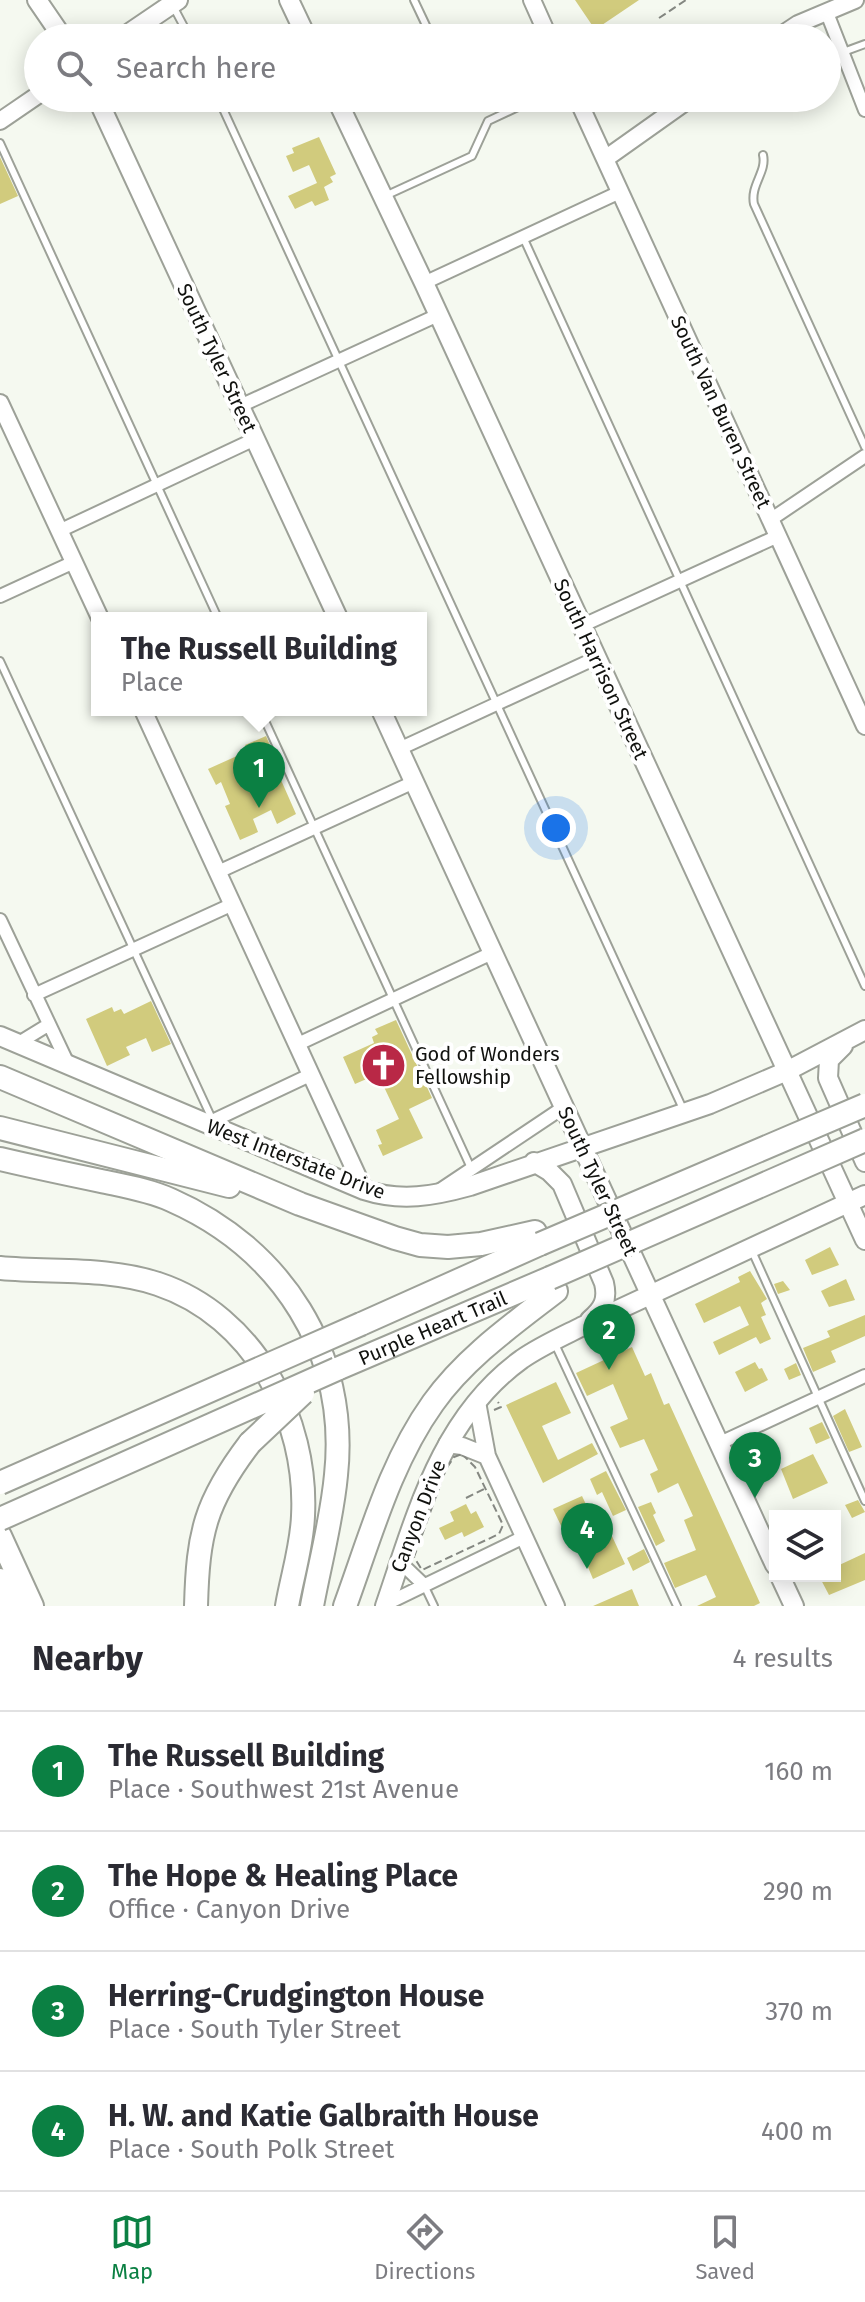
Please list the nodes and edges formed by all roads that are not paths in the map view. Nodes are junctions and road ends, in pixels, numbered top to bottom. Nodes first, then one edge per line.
1 (37, 0) edge
2 (289, 0) edge
3 (414, 0) edge
4 (532, 0) edge
5 (855, 0) edge
6 (173, 1) edge
7 (824, 6) edge
8 (53, 24) edge
9 (141, 24) edge
10 (184, 24) edge
11 (300, 24) edge
12 (425, 24) edge
13 (543, 24) edge
14 (798, 24) edge
15 (865, 44) edge
16 (842, 53) joint
17 (24, 105) edge
18 (865, 110) edge
19 (104, 112) edge
20 (224, 112) edge
21 (343, 112) edge
22 (507, 112) edge
23 (583, 112) edge
24 (671, 112) edge
25 (0, 121) edge
26 (0, 143) edge
27 (763, 155) dead end
28 (605, 159) junction
29 (620, 192) junction
30 (384, 197) junction
31 (523, 237) junction
32 (424, 283) junction
33 (438, 315) junction
34 (340, 361) junction
35 (0, 403) edge
36 (240, 406) junction
37 (255, 439) junction
38 (864, 456) edge
39 (157, 485) junction
40 (770, 520) junction
41 (59, 531) junction
42 (778, 536) junction
43 (74, 562) junction
44 (679, 580) junction
45 (0, 596) edge
46 (97, 612) edge
47 (215, 612) edge
48 (335, 612) edge
49 (581, 626) junction
50 (596, 658) junction
51 (0, 661) edge
52 (497, 704) junction
53 (146, 716) edge
54 (263, 716) edge
55 (384, 716) edge
56 (865, 726) edge
57 (399, 749) junction
58 (414, 782) junction
59 (315, 828) junction
60 (218, 872) junction
61 (233, 904) junction
62 (0, 920) edge
63 (134, 949) junction
64 (492, 953) junction
65 (865, 986) edge
66 (34, 995) junction
67 (394, 999) junction
68 (48, 1025) junction
69 (860, 1033) edge
70 (9, 1040) edge
71 (298, 1044) junction
72 (68, 1064) junction
73 (787, 1071) junction
74 (312, 1074) junction
75 (0, 1077) edge
76 (865, 1105) edge
77 (564, 1107) junction
78 (685, 1113) junction
79 (0, 1120) edge
80 (209, 1122) junction
81 (0, 1128) edge
82 (865, 1140) edge
83 (69, 1145) junction
84 (584, 1147) junction
85 (0, 1159) edge
86 (534, 1162) junction
87 (865, 1162) edge
88 (471, 1168) junction
89 (364, 1190) junction
90 (431, 1197) junction
91 (857, 1199) edge
92 (300, 1204) junction
93 (538, 1238) junction
94 (865, 1240) edge
95 (751, 1248) junction
96 (0, 1268) edge
97 (553, 1285) junction
98 (650, 1293) junction
99 (581, 1327) junction
100 (554, 1340) junction
101 (337, 1369) junction
102 (865, 1376) edge
103 (818, 1398) junction
104 (483, 1407) junction
105 (720, 1443) junction
106 (447, 1444) junction
107 (487, 1456) junction
108 (0, 1483) edge
109 (865, 1501) edge
110 (0, 1519) edge
111 (0, 1536) edge
112 (524, 1537) junction
113 (769, 1552) edge
114 (400, 1562) junction
115 (0, 1580) edge
116 (783, 1582) edge
117 (424, 1585) junction
118 (385, 1605) edge
119 (12, 1606) edge
120 (32, 1606) edge
121 (196, 1606) edge
122 (287, 1606) edge
123 (312, 1606) edge
124 (345, 1606) edge
125 (434, 1606) edge
126 (556, 1606) edge
127 (677, 1606) edge
128 (794, 1606) edge

1 - 8 main road
2 - 11 main road
3 - 12 lane
4 - 13 street
5 - 7 street
6 - 9 main road
6 - 10 lane
7 - 14 street
15 - 16 lane
16 - 18 street
17 - 25 street
19 - 36 main road, South Tyler Street
20 - 34 lane
21 - 30 main road, South Harrison Street
22 - 30 lane
23 - 28 street, South Van Buren Street
24 - 28 street
26 - 39 lane
27 - 38 lane
28 - 29 street, South Van Buren Street
29 - 31 street
29 - 40 street, South Van Buren Street
30 - 32 main road, South Harrison Street
31 - 32 street
31 - 44 lane
32 - 33 main road, South Harrison Street
33 - 34 street
33 - 49 main road, South Harrison Street
34 - 36 street
34 - 52 lane
35 - 41 street
36 - 37 main road, South Tyler Street
37 - 39 street
37 - 48 main road, South Tyler Street
38 - 40 street
39 - 41 street
39 - 47 lane
40 - 42 street, South Van Buren Street
41 - 43 street
42 - 44 street
42 - 56 street, South Van Buren Street
43 - 45 street
43 - 46 street
44 - 49 street
44 - 65 lane
49 - 50 main road, South Harrison Street
50 - 52 street
50 - 73 main road, South Harrison Street
51 - 63 lane
52 - 57 street
52 - 78 lane
53 - 60 street
54 - 59 lane
55 - 57 main road, South Tyler Street
57 - 58 main road, South Tyler Street
58 - 59 street
58 - 64 main road, South Tyler Street
59 - 60 street
59 - 67 lane
60 - 61 street
61 - 63 street
61 - 71 street
62 - 66 street
63 - 66 street
63 - 80 lane
64 - 67 street
64 - 77 main road, South Tyler Street
66 - 68 street
67 - 71 street
67 - 88 lane
68 - 70 street
68 - 72 street
69 - 73 main road, West Interstate Drive
69 - 87 main road
70 - 72 main road, West Interstate Drive
71 - 74 street
72 - 80 main road, West Interstate Drive
73 - 78 main road, West Interstate Drive
73 - 91 main road, South Harrison Street
74 - 80 street
74 - 89 street
75 - 92 highway
76 - 93 highway, bridge
77 - 84 main road, South Tyler Street
77 - 88 street
78 - 84 main road, West Interstate Drive
79 - 83 highway
80 - 89 main road, West Interstate Drive
81 - 83 highway
82 - 97 highway, bridge
83 - 92 highway
84 - 86 main road, West Interstate Drive
84 - 98 main road, South Tyler Street
85 - 123 highway
86 - 90 main road, West Interstate Drive
86 - 99 main road
88 - 90 street
89 - 90 main road, West Interstate Drive
91 - 94 main road, South Harrison Street
91 - 95 main road
92 - 93 highway
93 - 108 highway, Purple Heart Trail, bridge
95 - 98 main road
95 - 103 lane
96 - 122 highway
97 - 101 highway, Purple Heart Trail
97 - 124 highway
98 - 99 main road, Canyon Drive
98 - 105 main road, South Tyler Street
99 - 100 main road, Canyon Drive
100 - 104 main road, Canyon Drive
100 - 127 lane
101 - 110 highway, Purple Heart Trail, bridge
101 - 121 highway, bridge
102 - 103 street
103 - 105 street
103 - 109 lane
104 - 106 main road, Canyon Drive
104 - 107 street
105 - 113 main road, South Tyler Street
106 - 107 street
106 - 114 main road, Canyon Drive
107 - 112 street
111 - 120 highway
112 - 117 street
112 - 126 street
114 - 117 street
114 - 118 main road, Canyon Drive
115 - 119 highway
116 - 128 main road
117 - 118 street
117 - 125 lane

